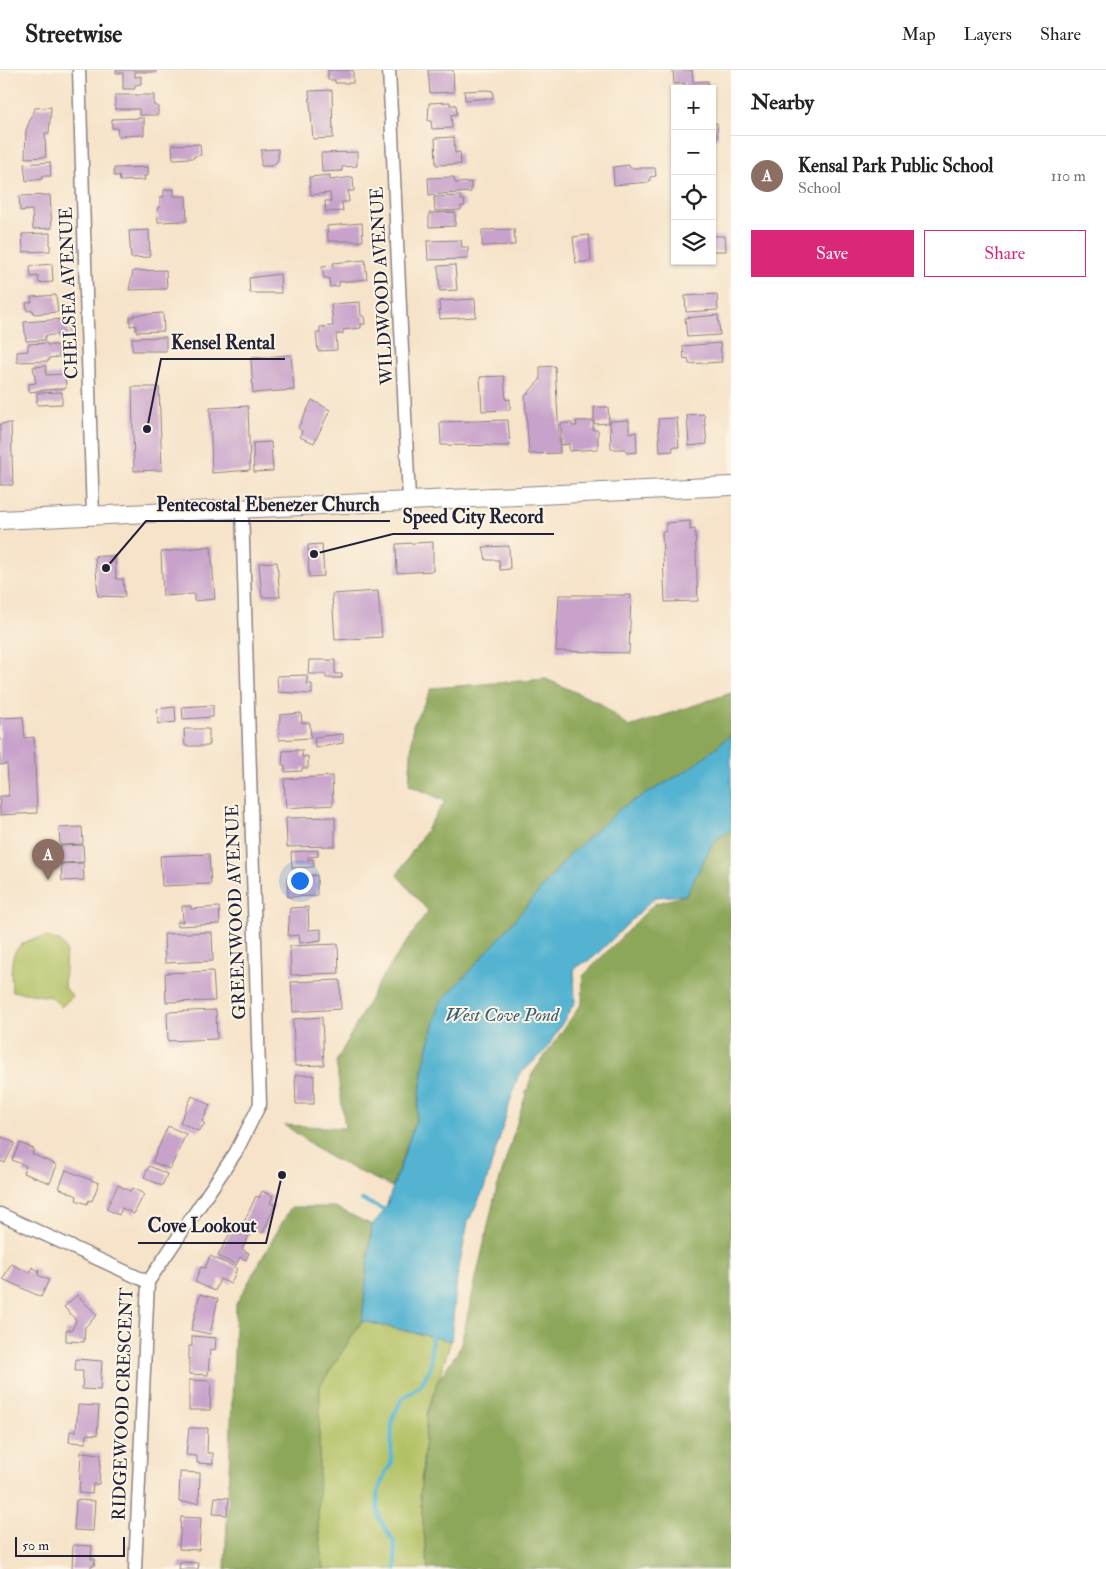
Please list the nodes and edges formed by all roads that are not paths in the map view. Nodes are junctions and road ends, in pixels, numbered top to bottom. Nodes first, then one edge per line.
1 (79, 70) edge
2 (389, 70) edge
3 (731, 486) edge
4 (410, 500) junction
5 (242, 508) junction
6 (94, 516) junction
7 (0, 520) edge
8 (0, 1214) edge
9 (148, 1282) junction
10 (135, 1569) edge

1 - 6 street, CHELSEA AVENUE
2 - 4 street, WILDWOOD AVENUE
3 - 4 main road
4 - 5 main road
5 - 6 main road
5 - 9 street, GREENWOOD AVENUE
6 - 7 main road
8 - 9 street, RIDGEWOOD CRESCENT
9 - 10 street, RIDGEWOOD CRESCENT

